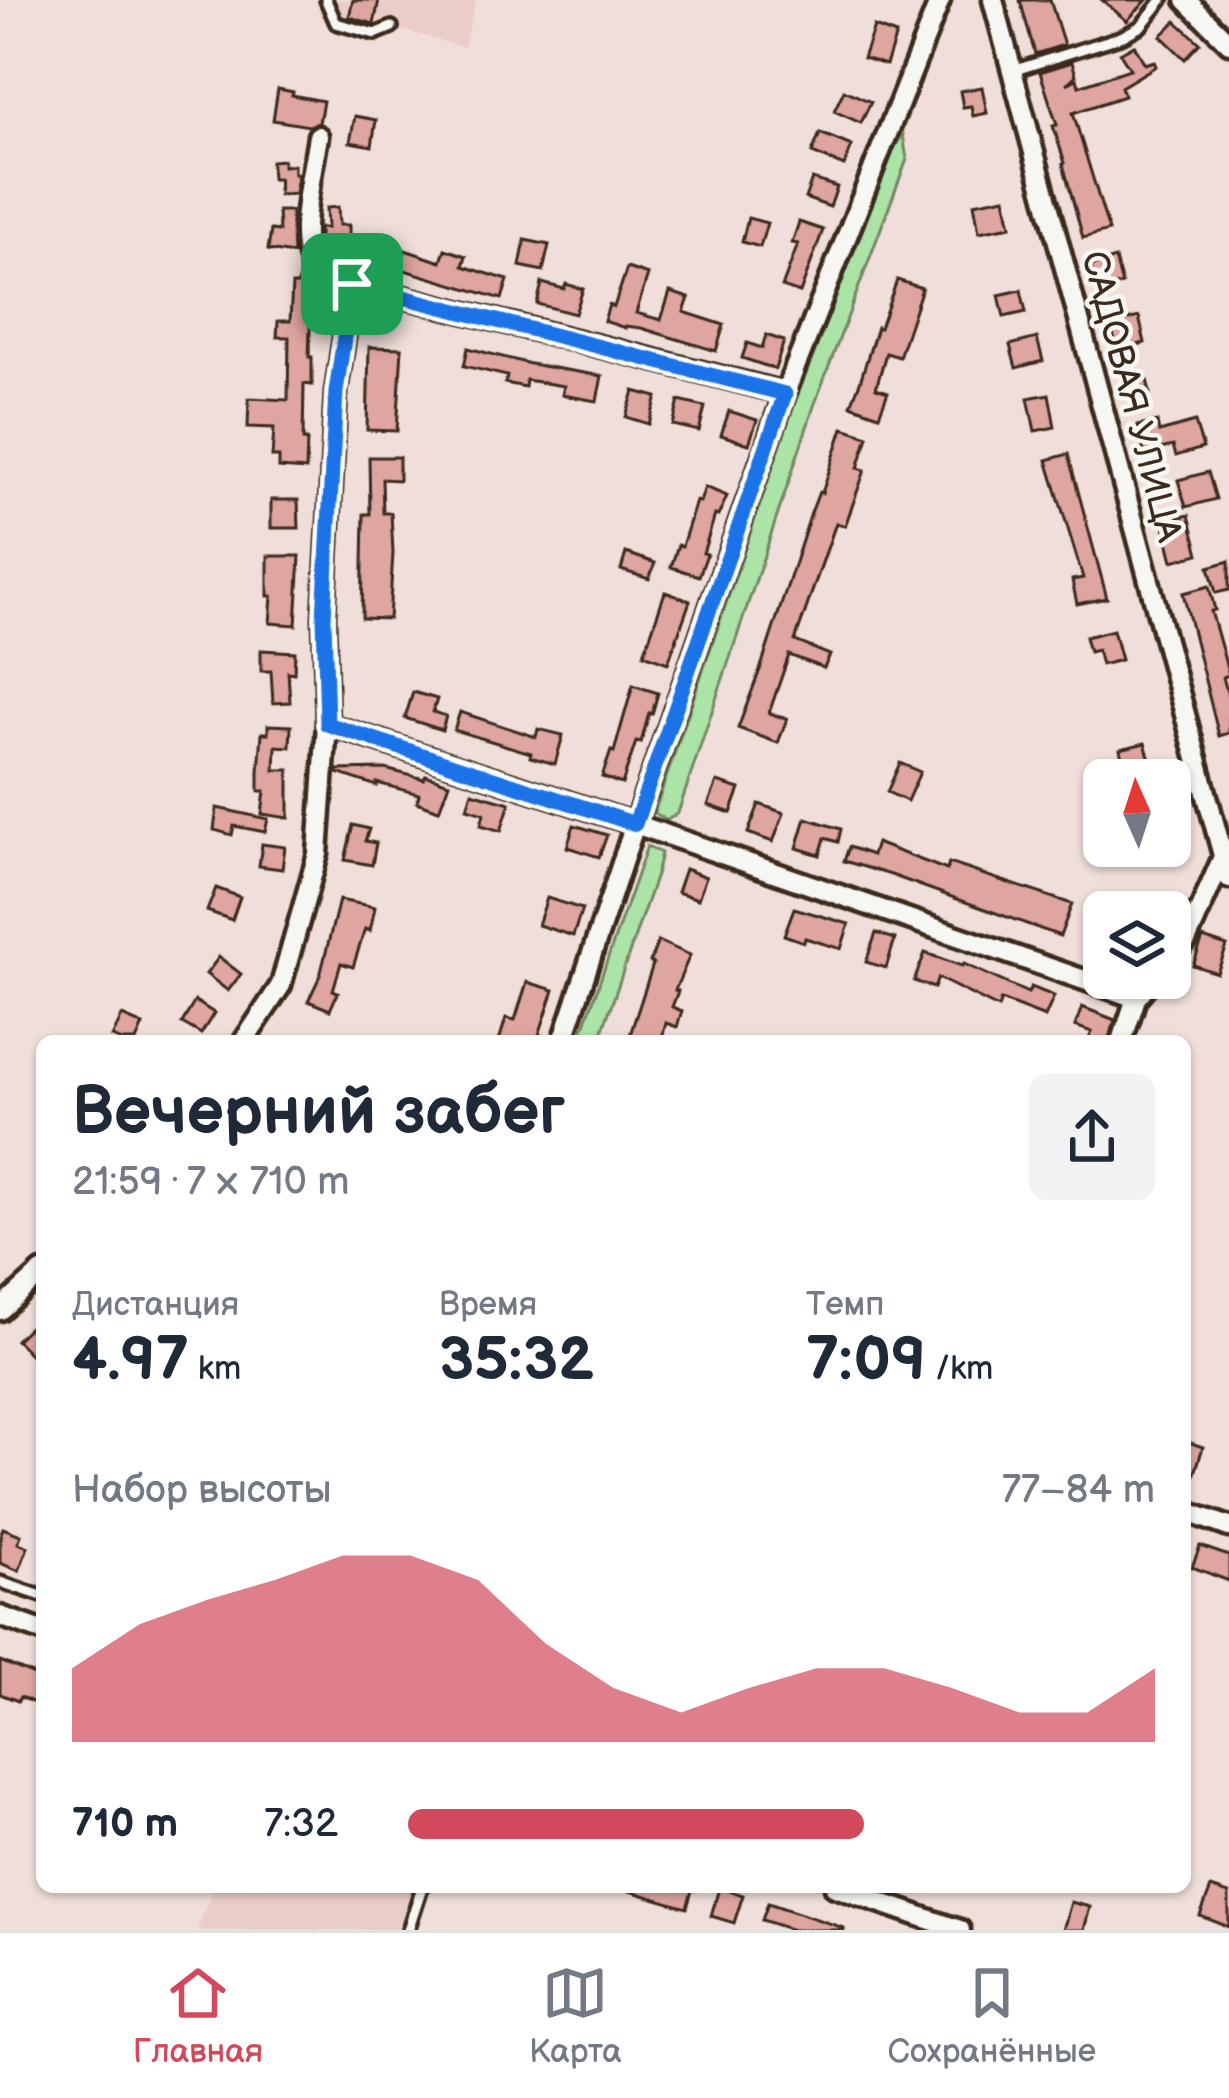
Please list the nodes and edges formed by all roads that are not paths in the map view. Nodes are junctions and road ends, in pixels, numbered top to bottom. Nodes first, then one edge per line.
1 (326, 0) edge
2 (940, 0) edge
3 (993, 0) edge
4 (1162, 0) edge
5 (1186, 0) edge
6 (392, 27) dead end
7 (1229, 44) edge
8 (1012, 70) junction
9 (318, 136) dead end
10 (352, 284) junction
11 (785, 394) junction
12 (327, 724) junction
13 (635, 824) junction
14 (1223, 857) junction
15 (1229, 878) edge
16 (1191, 930) edge
17 (1083, 980) edge
18 (1136, 999) edge
19 (248, 1035) edge
20 (565, 1035) edge
21 (1124, 1035) edge
22 (36, 1277) edge
23 (0, 1310) edge
24 (1191, 1512) edge
25 (1229, 1527) edge
26 (0, 1582) edge
27 (36, 1594) edge
28 (0, 1616) edge
29 (36, 1629) edge
30 (420, 1893) edge
31 (853, 1893) edge
32 (408, 1930) edge
33 (960, 1930) edge

1 - 6 lane
2 - 11 street
3 - 8 street, САДОВАЯ УЛИЦА
4 - 8 lane
5 - 7 street
8 - 14 street, САДОВАЯ УЛИЦА
9 - 10 street
10 - 11 street
10 - 12 street
11 - 13 street
12 - 13 street
12 - 19 street
13 - 17 street
13 - 20 street
14 - 15 street, САДОВАЯ УЛИЦА
14 - 16 street
18 - 21 street
22 - 23 street
24 - 25 street
26 - 27 lane
28 - 29 street
30 - 32 lane
31 - 33 street

